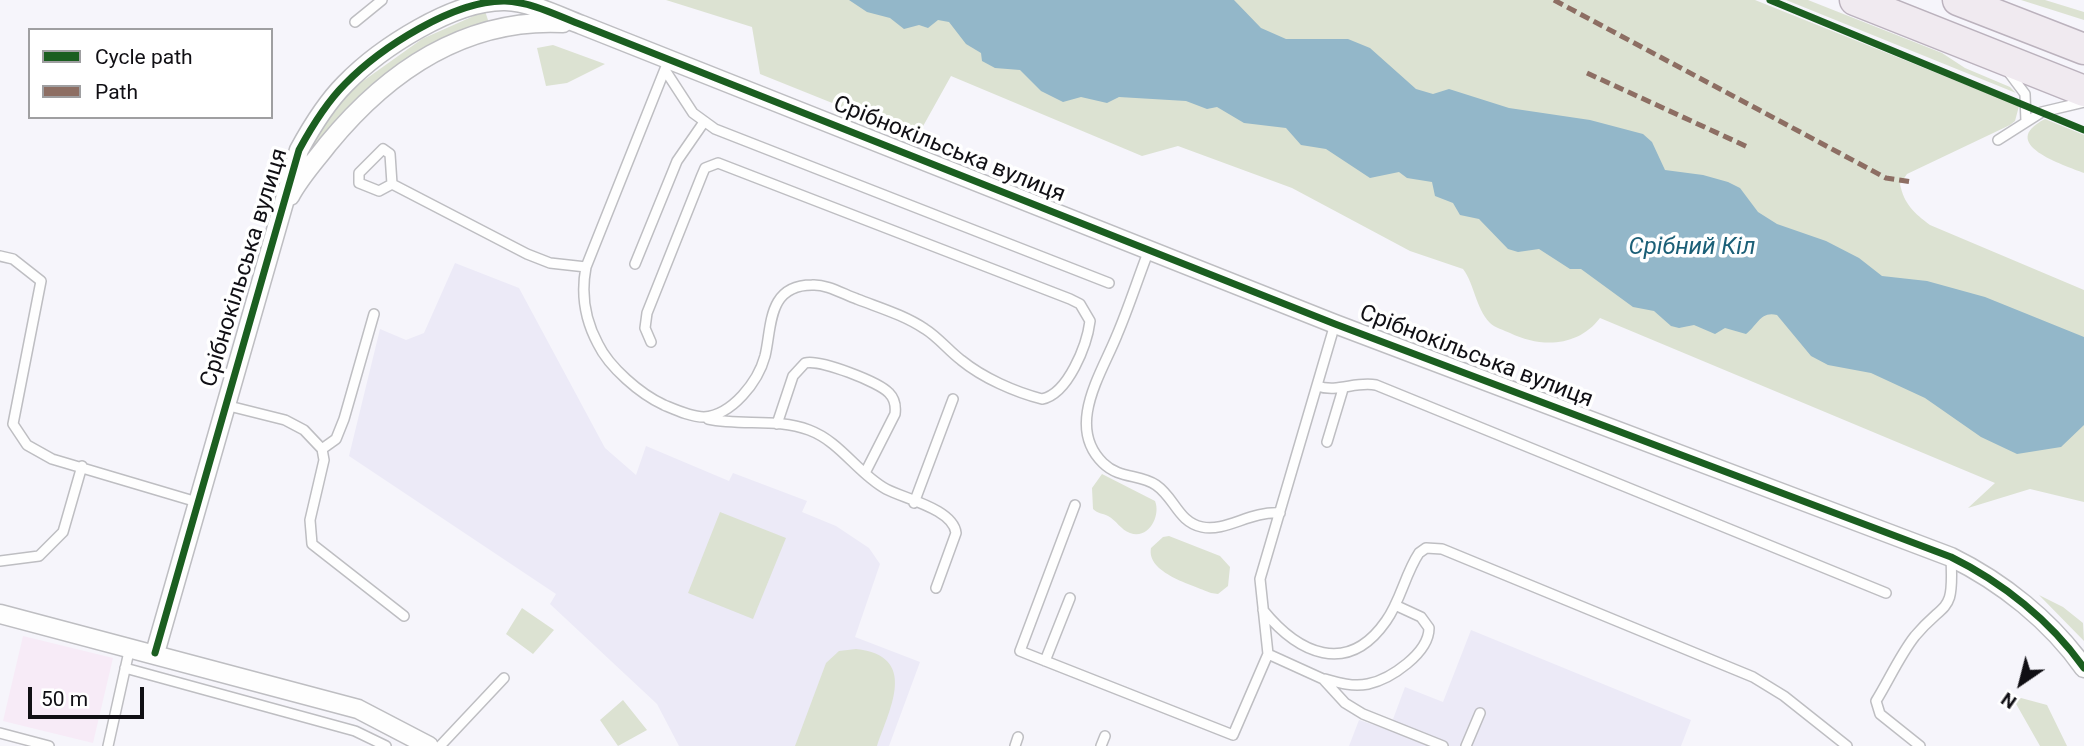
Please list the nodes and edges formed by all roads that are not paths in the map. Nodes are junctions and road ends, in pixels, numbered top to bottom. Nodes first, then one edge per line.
1 (382, 0) edge
2 (1854, 0) edge
3 (1958, 0) edge
4 (522, 1) edge
5 (355, 22) dead end
6 (582, 25) junction
7 (2084, 49) edge
8 (1996, 56) junction
9 (667, 65) junction
10 (2084, 91) edge
11 (2084, 102) edge
12 (704, 122) junction
13 (2026, 122) junction
14 (1998, 140) dead end
15 (391, 184) junction
16 (276, 228) junction
17 (1149, 250) junction
18 (0, 256) edge
19 (635, 264) dead end
20 (586, 267) junction
21 (1109, 283) dead end
22 (374, 314) dead end
23 (1335, 324) junction
24 (651, 342) dead end
25 (1317, 387) junction
26 (1343, 389) junction
27 (953, 399) dead end
28 (225, 405) junction
29 (701, 417) junction
30 (777, 424) junction
31 (1326, 442) dead end
32 (322, 449) junction
33 (82, 466) junction
34 (865, 473) junction
35 (197, 502) junction
36 (914, 503) junction
37 (1075, 505) dead end
38 (1280, 513) junction
39 (1951, 557) junction
40 (0, 561) edge
41 (936, 588) dead end
42 (1886, 593) dead end
43 (1070, 598) dead end
44 (1395, 605) junction
45 (1263, 610) junction
46 (0, 614) edge
47 (404, 616) dead end
48 (130, 647) junction
49 (155, 653) junction
50 (1268, 654) junction
51 (1045, 661) junction
52 (125, 668) junction
53 (2084, 668) edge
54 (504, 678) dead end
55 (1323, 678) junction
56 (1480, 713) dead end
57 (0, 733) edge
58 (1105, 736) dead end
59 (48, 746) edge
60 (108, 746) edge
61 (386, 746) edge
62 (429, 746) edge
63 (440, 746) edge
64 (1101, 746) edge
65 (1443, 746) edge
66 (1466, 746) edge
67 (1847, 746) edge
68 (1920, 746) edge

1 - 5 lane
2 - 8 highway
3 - 7 highway
4 - 6 street, Срібнокільська вулиця
4 - 16 street, Срібнокільська вулиця
6 - 9 street, Срібнокільська вулиця
6 - 16 street, Срібнокільська вулиця
8 - 10 highway
8 - 13 lane
9 - 12 lane
9 - 17 street, Срібнокільська вулиця
9 - 20 lane
11 - 13 lane
12 - 19 lane
12 - 21 lane
13 - 14 lane
15 - 15 lane
15 - 20 lane
16 - 28 street, Срібнокільська вулиця
17 - 23 street, Срібнокільська вулиця
17 - 38 lane
18 - 33 lane
20 - 29 lane
22 - 32 lane
23 - 25 lane
23 - 39 street, Срібнокільська вулиця
24 - 29 lane
25 - 26 lane
25 - 38 lane
26 - 31 lane
26 - 42 lane
27 - 36 lane
28 - 32 lane
28 - 35 street, Срібнокільська вулиця
29 - 30 lane
30 - 34 lane
30 - 34 lane
32 - 47 lane
33 - 35 lane
33 - 40 lane
34 - 36 lane
35 - 49 street, Срібнокільська вулиця
36 - 41 lane
37 - 51 lane
38 - 45 lane
39 - 53 street, Срібнокільська вулиця
39 - 68 lane
43 - 51 lane
44 - 45 lane
44 - 55 lane
44 - 67 lane
45 - 50 lane
46 - 48 street
48 - 49 street
48 - 52 lane
49 - 62 street
50 - 51 lane
50 - 55 lane
52 - 60 lane
52 - 61 lane
54 - 63 lane
55 - 65 lane
56 - 66 lane
57 - 59 lane
58 - 64 lane

